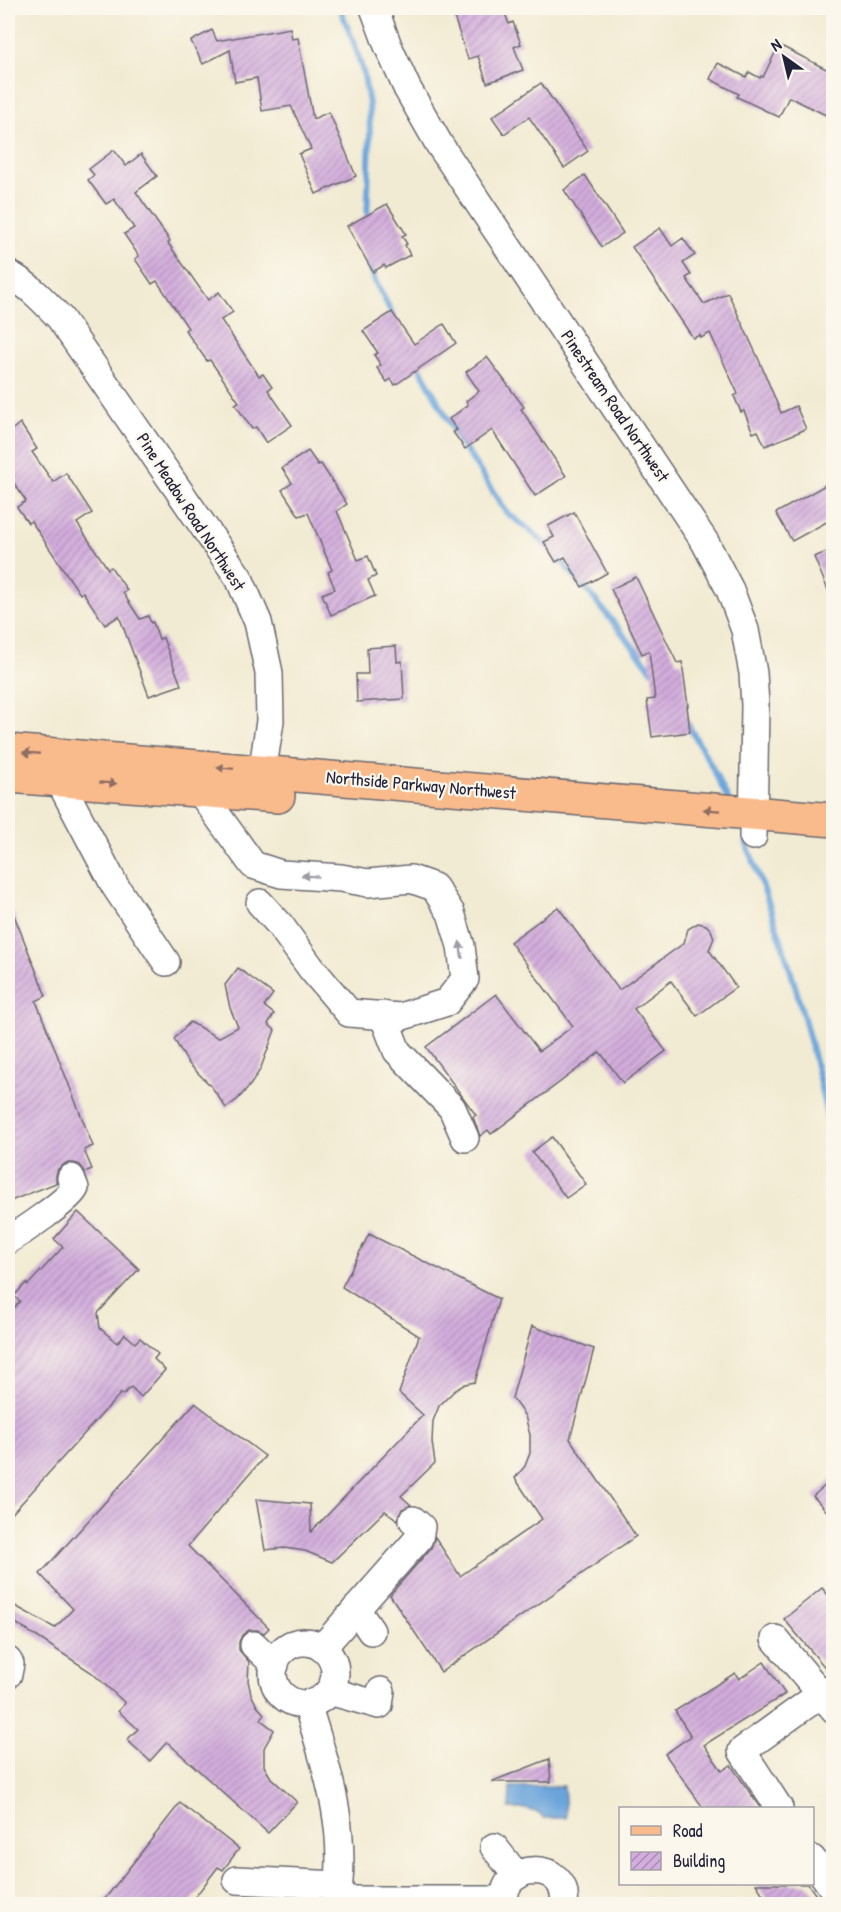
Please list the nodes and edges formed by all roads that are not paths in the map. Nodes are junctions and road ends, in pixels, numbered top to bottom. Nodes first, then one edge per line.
1 (374, 8) edge
2 (8, 274) edge
3 (8, 751) edge
4 (8, 776) edge
5 (58, 780) junction
6 (260, 783) junction
7 (199, 790) junction
8 (834, 820) edge
9 (754, 825) junction
10 (834, 843) edge
11 (260, 903) dead end
12 (166, 962) dead end
13 (383, 1015) junction
14 (465, 1138) dead end
15 (71, 1178) dead end
16 (8, 1240) edge
17 (413, 1520) dead end
18 (775, 1639) dead end
19 (254, 1645) dead end
20 (322, 1648) junction
21 (8, 1660) edge
22 (275, 1665) junction
23 (8, 1674) edge
24 (381, 1691) dead end
25 (318, 1698) junction
26 (827, 1702) edge
27 (778, 1807) edge
28 (494, 1846) dead end
29 (814, 1860) edge
30 (517, 1876) junction
31 (237, 1880) dead end
32 (834, 1890) edge
33 (337, 1897) edge
34 (505, 1902) edge
35 (564, 1905) edge

1 - 9 street, Pinestream Road Northwest
2 - 6 street, Pine Meadow Road Northwest
6 -> 3 main road, Northside Parkway Northwest
4 - 5 main road, Northside Parkway Northwest
5 -> 7 main road, Northside Parkway Northwest
5 - 12 street
6 - 7 main road, Northside Parkway Northwest
6 - 9 main road, Northside Parkway Northwest
13 -> 7 street
8 - 9 main road, Northside Parkway Northwest
9 - 10 main road, Northside Parkway Northwest
11 - 13 street
13 - 14 street
15 - 16 street
17 - 20 street
18 - 26 street
19 - 22 street
20 - 22 street
20 - 25 street
21 - 23 street
22 - 25 street
24 - 25 street
25 - 33 street
26 - 27 street
28 - 30 street
29 - 32 street
30 - 34 street
30 - 35 street
31 - 33 street
33 - 34 street

